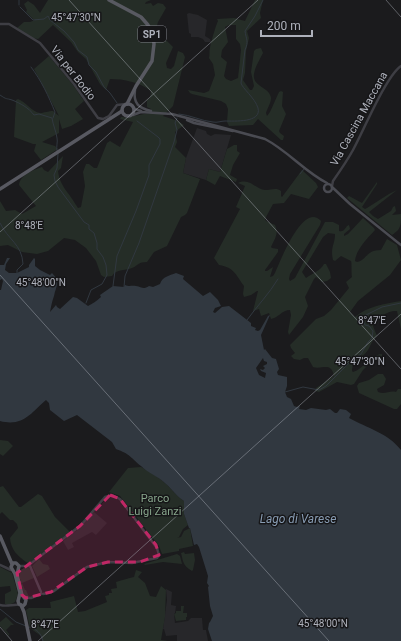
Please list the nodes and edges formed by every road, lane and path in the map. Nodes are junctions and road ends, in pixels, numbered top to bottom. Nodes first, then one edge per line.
1 (109, 0) edge
2 (0, 24) edge
3 (401, 66) edge
4 (136, 86) junction
5 (132, 96) junction
6 (119, 104) junction
7 (127, 104) junction
8 (133, 107) junction
9 (122, 110) junction
10 (141, 112) junction
11 (156, 112) junction
12 (125, 115) junction
13 (133, 115) junction
14 (181, 117) junction
15 (111, 119) junction
16 (200, 122) junction
17 (212, 127) junction
18 (223, 127) junction
19 (247, 134) junction
20 (318, 178) junction
21 (333, 181) junction
22 (328, 183) junction
23 (324, 187) junction
24 (332, 187) junction
25 (0, 189) edge
26 (330, 191) junction
27 (340, 195) junction
28 (401, 245) edge
29 (0, 536) edge
30 (0, 565) edge
31 (30, 565) junction
32 (13, 567) junction
33 (41, 593) junction
34 (18, 600) junction
35 (23, 603) junction
36 (14, 604) junction
37 (0, 605) edge
38 (30, 641) edge

1 - 4 main road, SP1
2 - 6 street, Via per Bodio
3 - 21 street, Via Cascina Maccana
4 - 5 main road, SP1
4 - 11 main road
5 - 7 main road, SP1
5 - 8 main road, SP1
6 - 7 street
6 - 9 street
7 - 8 main road
7 - 9 main road, SP1
8 - 10 main road
8 - 13 main road, SP1
9 - 12 main road
9 - 15 main road, SP1
10 - 11 main road
10 - 13 main road
11 - 14 main road
12 - 13 main road, SP1
12 - 15 main road, SP1
14 - 16 main road
14 - 17 main road
15 - 25 main road, SP1
16 - 17 main road
16 - 18 main road
17 - 18 main road
17 - 19 main road
18 - 19 main road
19 - 20 main road
20 - 22 main road
20 - 23 main road
21 - 22 street, Via Cascina Maccana
21 - 24 street, Via Cascina Maccana
22 - 23 main road
22 - 24 main road
23 - 26 main road
24 - 26 main road
24 - 27 main road
26 - 27 main road
27 - 28 main road
29 - 32 main road
30 - 32 street
31 - 32 street
31 - 33 street
31 - 33 street
32 - 34 main road
32 - 35 main road
33 - 35 street
34 - 35 main road
34 - 36 street
35 - 36 street
35 - 38 main road
36 - 37 street

